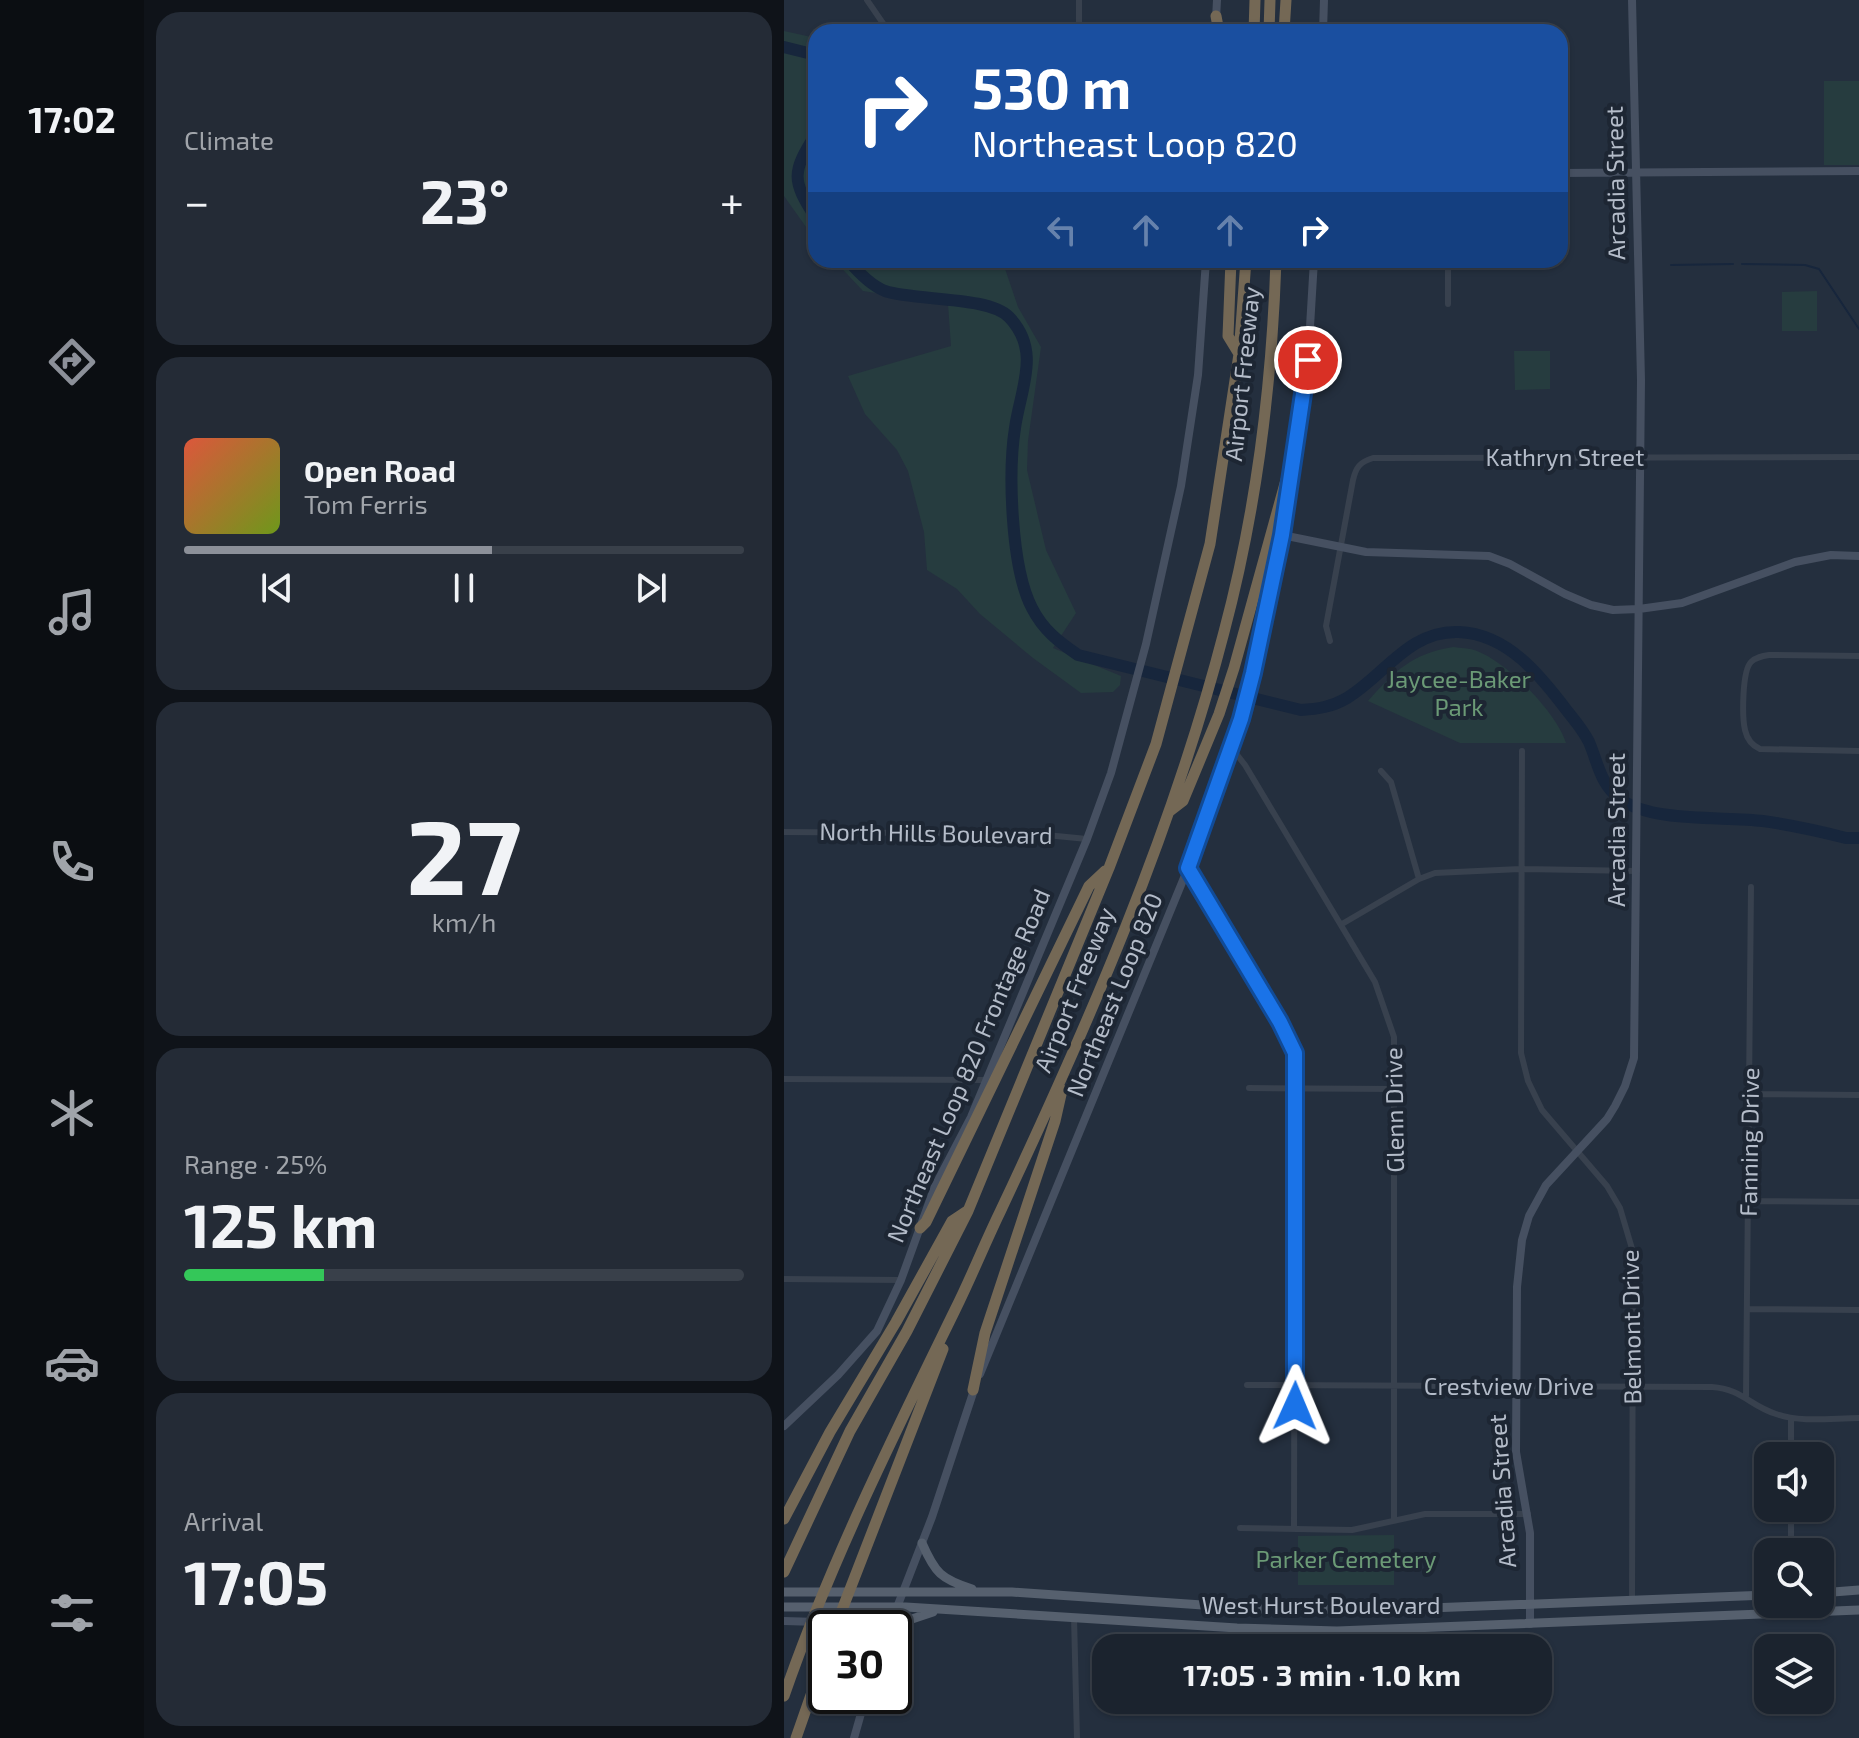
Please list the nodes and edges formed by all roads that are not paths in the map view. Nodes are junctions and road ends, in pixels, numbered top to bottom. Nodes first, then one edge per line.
1 (867, 0) edge
2 (1079, 0) edge
3 (1217, 0) edge
4 (1255, 0) edge
5 (1270, 0) edge
6 (1286, 0) edge
7 (1324, 0) edge
8 (1632, 0) edge
9 (1216, 16) joint
10 (884, 24) edge
11 (1079, 24) edge
12 (1216, 24) edge
13 (1254, 24) edge
14 (1269, 24) edge
15 (1284, 24) edge
16 (1323, 24) edge
17 (1636, 171) junction
18 (1859, 171) edge
19 (1568, 173) edge
20 (1205, 268) edge
21 (1231, 268) edge
22 (1245, 268) edge
23 (1275, 268) edge
24 (1314, 268) edge
25 (1448, 268) edge
26 (1448, 304) dead end
27 (1239, 354) junction
28 (1299, 433) junction
29 (1640, 457) junction
30 (1859, 457) edge
31 (1282, 535) junction
32 (1340, 547) junction
33 (1859, 556) edge
34 (1639, 609) junction
35 (1330, 641) dead end
36 (1859, 656) edge
37 (1230, 746) junction
38 (1522, 751) dead end
39 (1859, 751) edge
40 (1381, 771) dead end
41 (1169, 812) junction
42 (784, 832) edge
43 (1087, 839) junction
44 (1109, 868) junction
45 (1188, 868) junction
46 (1520, 869) junction
47 (1637, 871) junction
48 (1419, 879) junction
49 (1751, 887) dead end
50 (1342, 924) junction
51 (1066, 1070) junction
52 (784, 1079) edge
53 (986, 1080) junction
54 (1297, 1087) junction
55 (1249, 1088) dead end
56 (1395, 1089) junction
57 (1751, 1094) junction
58 (1859, 1095) edge
59 (1576, 1152) junction
60 (1749, 1201) junction
61 (1859, 1202) edge
62 (968, 1211) junction
63 (920, 1228) junction
64 (784, 1279) edge
65 (901, 1280) junction
66 (1748, 1309) junction
67 (955, 1310) junction
68 (1859, 1310) edge
69 (1247, 1385) dead end
70 (1295, 1386) junction
71 (1393, 1386) junction
72 (1516, 1386) junction
73 (1634, 1387) junction
74 (973, 1390) junction
75 (1746, 1396) junction
76 (1791, 1418) junction
77 (1859, 1418) edge
78 (784, 1426) edge
79 (1791, 1442) edge
80 (1528, 1514) junction
81 (784, 1519) edge
82 (1394, 1519) junction
83 (1240, 1528) dead end
84 (1294, 1528) junction
85 (922, 1543) junction
86 (784, 1572) edge
87 (1859, 1590) edge
88 (902, 1591) junction
89 (979, 1591) junction
90 (784, 1592) edge
91 (1834, 1592) edge
92 (1754, 1596) edge
93 (1632, 1600) junction
94 (1530, 1603) junction
95 (784, 1607) edge
96 (897, 1607) junction
97 (948, 1609) junction
98 (1834, 1609) edge
99 (842, 1610) edge
100 (896, 1610) edge
101 (1754, 1610) edge
102 (1859, 1610) edge
103 (1074, 1617) junction
104 (784, 1621) edge
105 (912, 1621) edge
106 (808, 1622) edge
107 (1530, 1624) junction
108 (784, 1696) edge
109 (808, 1704) edge
110 (861, 1714) edge
111 (796, 1738) edge
112 (854, 1738) edge
113 (1077, 1738) edge

1 - 10 street
2 - 11 street
3 - 9 main road
4 - 13 highway
5 - 14 highway
6 - 15 highway
7 - 16 main road
8 - 17 main road, Arcadia Street
9 - 12 highway
17 - 18 main road
17 - 19 main road
17 - 29 main road, Arcadia Street
20 - 43 main road, Northeast Loop 820 Frontage Road
21 - 27 highway
22 - 27 highway, Airport Freeway
23 - 41 highway, Airport Freeway
24 - 28 main road, Northeast Loop 820
25 - 26 street
27 - 44 highway, Airport Freeway
28 - 31 main road, Northeast Loop 820
28 - 41 highway
29 - 30 street, Kathryn Street
29 - 32 street, Kathryn Street
29 - 34 main road, Arcadia Street
31 - 32 main road
31 - 37 main road, Northeast Loop 820
32 - 34 main road
32 - 35 street
33 - 34 main road
34 - 47 main road, Arcadia Street
36 - 39 street
37 - 45 main road, Northeast Loop 820
37 - 50 street, Glenn Drive
38 - 46 street, Belmont Drive
40 - 48 street
41 - 51 highway, Airport Freeway
42 - 43 street, North Hills Boulevard
43 - 53 main road, Northeast Loop 820 Frontage Road
44 - 62 highway, Airport Freeway
44 - 63 highway
45 - 54 street
45 - 74 main road, Northeast Loop 820
46 - 47 street
46 - 48 street
46 - 59 street, Belmont Drive
47 - 59 main road, Arcadia Street
48 - 50 street
49 - 57 street, Fanning Drive
50 - 56 street, Glenn Drive
51 - 67 highway, Airport Freeway
51 - 74 highway
52 - 53 street
53 - 63 main road, Northeast Loop 820 Frontage Road
54 - 55 street
54 - 56 street
54 - 70 street
56 - 71 street, Glenn Drive
57 - 58 street
57 - 60 street, Fanning Drive
59 - 72 main road, Arcadia Street
59 - 73 street, Belmont Drive
60 - 61 street
60 - 66 street, Fanning Drive
62 - 81 highway, Airport Freeway
62 - 86 highway
63 - 65 main road, Northeast Loop 820 Frontage Road
64 - 65 street
65 - 78 main road, Northeast Loop 820 Frontage Road
66 - 68 street
66 - 75 street, Fanning Drive
67 - 99 highway
67 - 108 highway, Airport Freeway
69 - 70 street, Crestview Drive
70 - 71 street, Crestview Drive
70 - 84 street
71 - 72 street, Crestview Drive
71 - 82 street, Glenn Drive
72 - 73 street, Crestview Drive
72 - 80 main road, Arcadia Street
73 - 75 street, Crestview Drive
73 - 93 street, Belmont Drive
74 - 85 main road, Northeast Loop 820
75 - 76 street, Crestview Drive
76 - 77 street, Crestview Drive
76 - 79 street
80 - 82 street
80 - 94 main road, Arcadia Street
82 - 84 street
83 - 84 street
85 - 88 main road, Northeast Loop 820
85 - 89 main road
87 - 91 main road
88 - 89 main road, West Hurst Boulevard
88 - 90 main road, West Hurst Boulevard
88 - 96 main road, Northeast Loop 820
89 - 94 main road, West Hurst Boulevard
92 - 93 main road, West Hurst Boulevard
93 - 94 main road, West Hurst Boulevard
94 - 107 main road, Arcadia Street
95 - 96 main road, West Hurst Boulevard
96 - 97 main road, West Hurst Boulevard
96 - 100 main road, Northeast Loop 820
97 - 103 main road, West Hurst Boulevard
97 - 105 main road
98 - 102 main road, West Hurst Boulevard
101 - 107 main road, West Hurst Boulevard
103 - 107 main road, West Hurst Boulevard
103 - 113 street
104 - 106 main road
109 - 111 highway
110 - 112 main road

